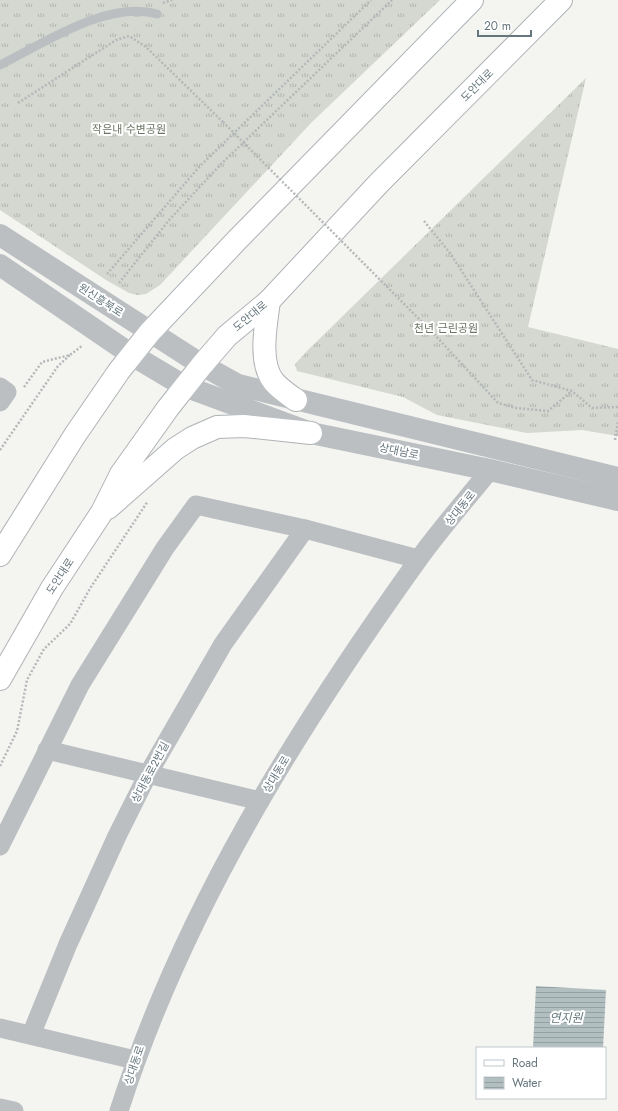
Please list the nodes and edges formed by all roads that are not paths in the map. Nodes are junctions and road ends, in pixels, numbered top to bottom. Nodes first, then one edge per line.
1 (472, 0) edge
2 (561, 0) edge
3 (157, 14) dead end
4 (0, 65) edge
5 (0, 235) edge
6 (0, 265) edge
7 (269, 301) junction
8 (150, 332) junction
9 (132, 355) junction
10 (202, 365) junction
11 (184, 386) junction
12 (296, 400) junction
13 (311, 433) junction
14 (490, 470) junction
15 (618, 478) edge
16 (618, 500) edge
17 (102, 512) junction
18 (305, 529) junction
19 (0, 556) edge
20 (418, 559) junction
21 (0, 679) edge
22 (47, 750) junction
23 (148, 774) junction
24 (260, 801) junction
25 (0, 846) edge
26 (0, 1028) edge
27 (31, 1035) junction
28 (135, 1060) junction
29 (0, 1108) edge
30 (14, 1111) edge
31 (119, 1111) edge

1 - 8 main road
2 - 7 main road, 도안대로
3 - 4 lane
5 - 8 street, 원신흥북로
6 - 9 street
7 - 10 main road, 도안대로
7 - 12 main road
8 - 9 main road
8 - 10 street, 원신흥북로
9 - 11 street
9 - 19 main road
10 - 11 main road, 도안대로
10 - 12 street
11 - 13 street, 상대남로
11 - 17 main road, 도안대로
12 - 15 street
13 - 14 street, 상대남로
13 - 17 main road
14 - 16 street, 상대남로
14 - 20 street, 상대동로
17 - 21 main road, 도안대로
18 - 20 street
18 - 22 street
18 - 23 street, 상대동로2번길
20 - 24 street, 상대동로
22 - 23 street
22 - 25 street
23 - 24 street
23 - 27 street, 상대동로2번길
24 - 28 street, 상대동로
26 - 27 street
27 - 28 street
28 - 31 street, 상대동로
29 - 30 street

